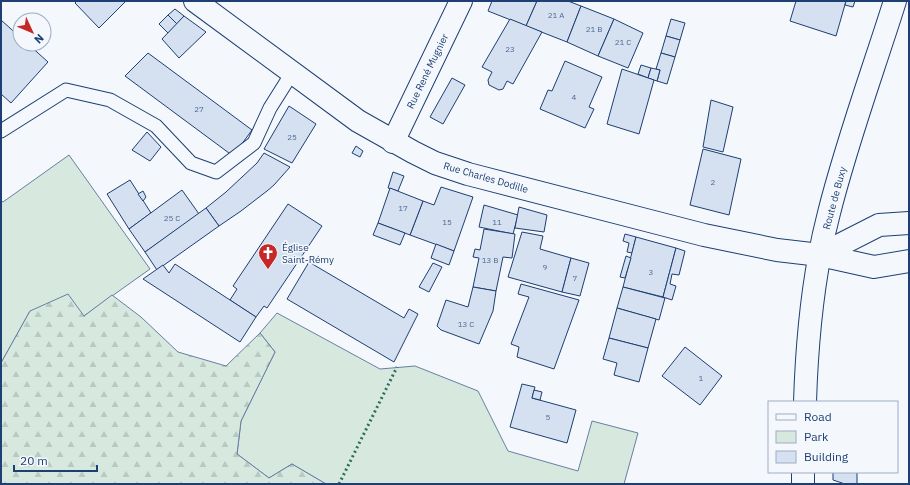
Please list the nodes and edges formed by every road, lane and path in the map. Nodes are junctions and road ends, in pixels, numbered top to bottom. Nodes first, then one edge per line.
1 (195, 1) edge
2 (461, 1) edge
3 (896, 1) edge
4 (292, 73) junction
5 (1, 131) edge
6 (393, 142) junction
7 (909, 223) edge
8 (820, 255) junction
9 (909, 261) edge
10 (805, 401) edge
11 (803, 473) edge
12 (803, 484) edge

1 - 4 main road, Rue Charles Dodille
2 - 6 main road, Rue René Mugnier
3 - 8 main road, Route de Buxy
4 - 5 lane
4 - 6 main road, Rue Charles Dodille
6 - 8 main road, Rue Charles Dodille
7 - 8 main road
8 - 9 main road, Rue Charles Dodille
8 - 10 main road, Route de Buxy
11 - 12 main road

